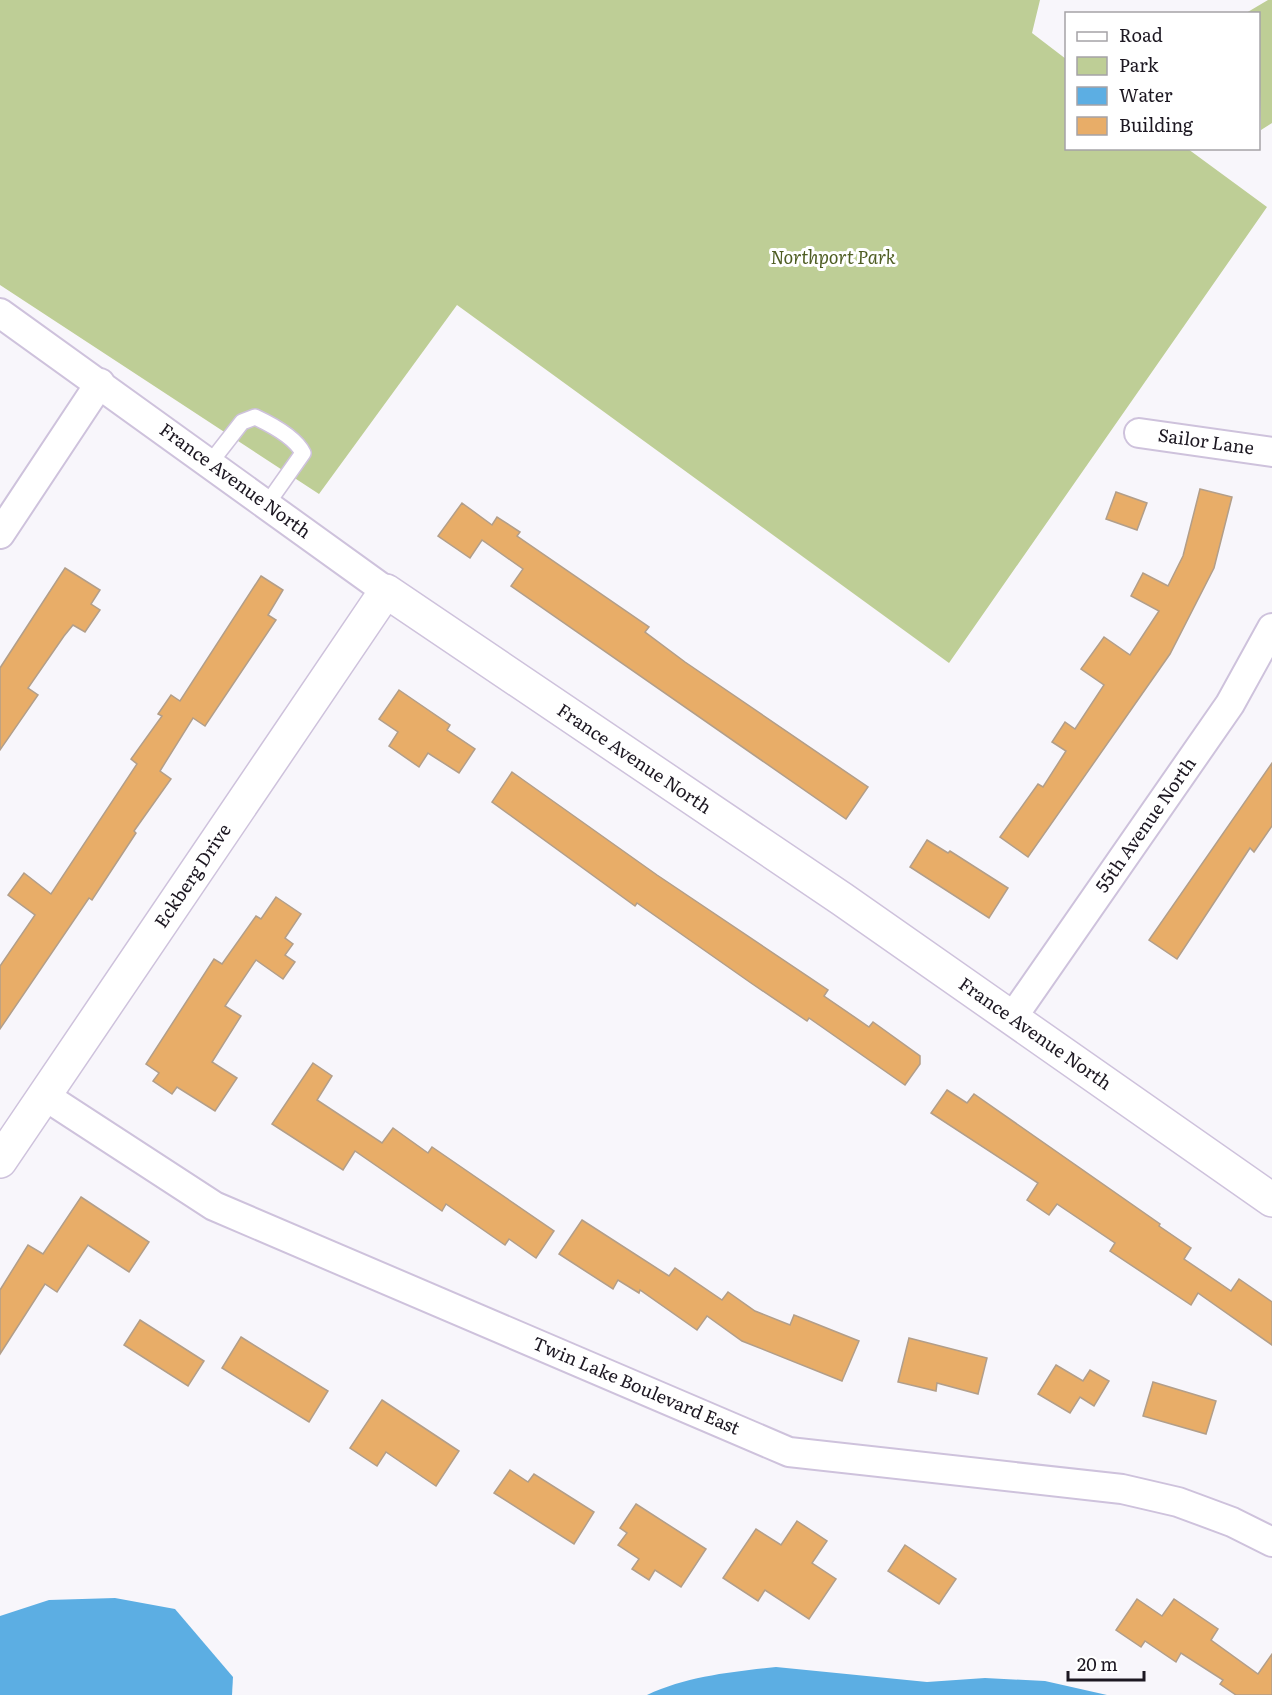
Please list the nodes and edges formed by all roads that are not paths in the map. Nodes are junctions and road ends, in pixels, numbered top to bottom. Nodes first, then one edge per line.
1 (0, 313) edge
2 (100, 383) junction
3 (1139, 432) dead end
4 (1272, 452) edge
5 (210, 463) junction
6 (267, 504) junction
7 (0, 534) edge
8 (386, 591) junction
9 (1272, 628) edge
10 (1012, 1018) junction
11 (45, 1096) junction
12 (0, 1161) edge
13 (1272, 1200) edge
14 (1272, 1542) edge

1 - 2 street, France Avenue North
2 - 5 street, France Avenue North
2 - 7 street
3 - 4 street, Sailor Lane
5 - 6 street, France Avenue North
5 - 6 lane
6 - 8 street, France Avenue North
8 - 10 street, France Avenue North
8 - 11 street, Eckberg Drive
9 - 10 street, 55th Avenue North
10 - 13 street, France Avenue North
11 - 12 street, Eckberg Drive
11 - 14 street, Twin Lake Boulevard East

